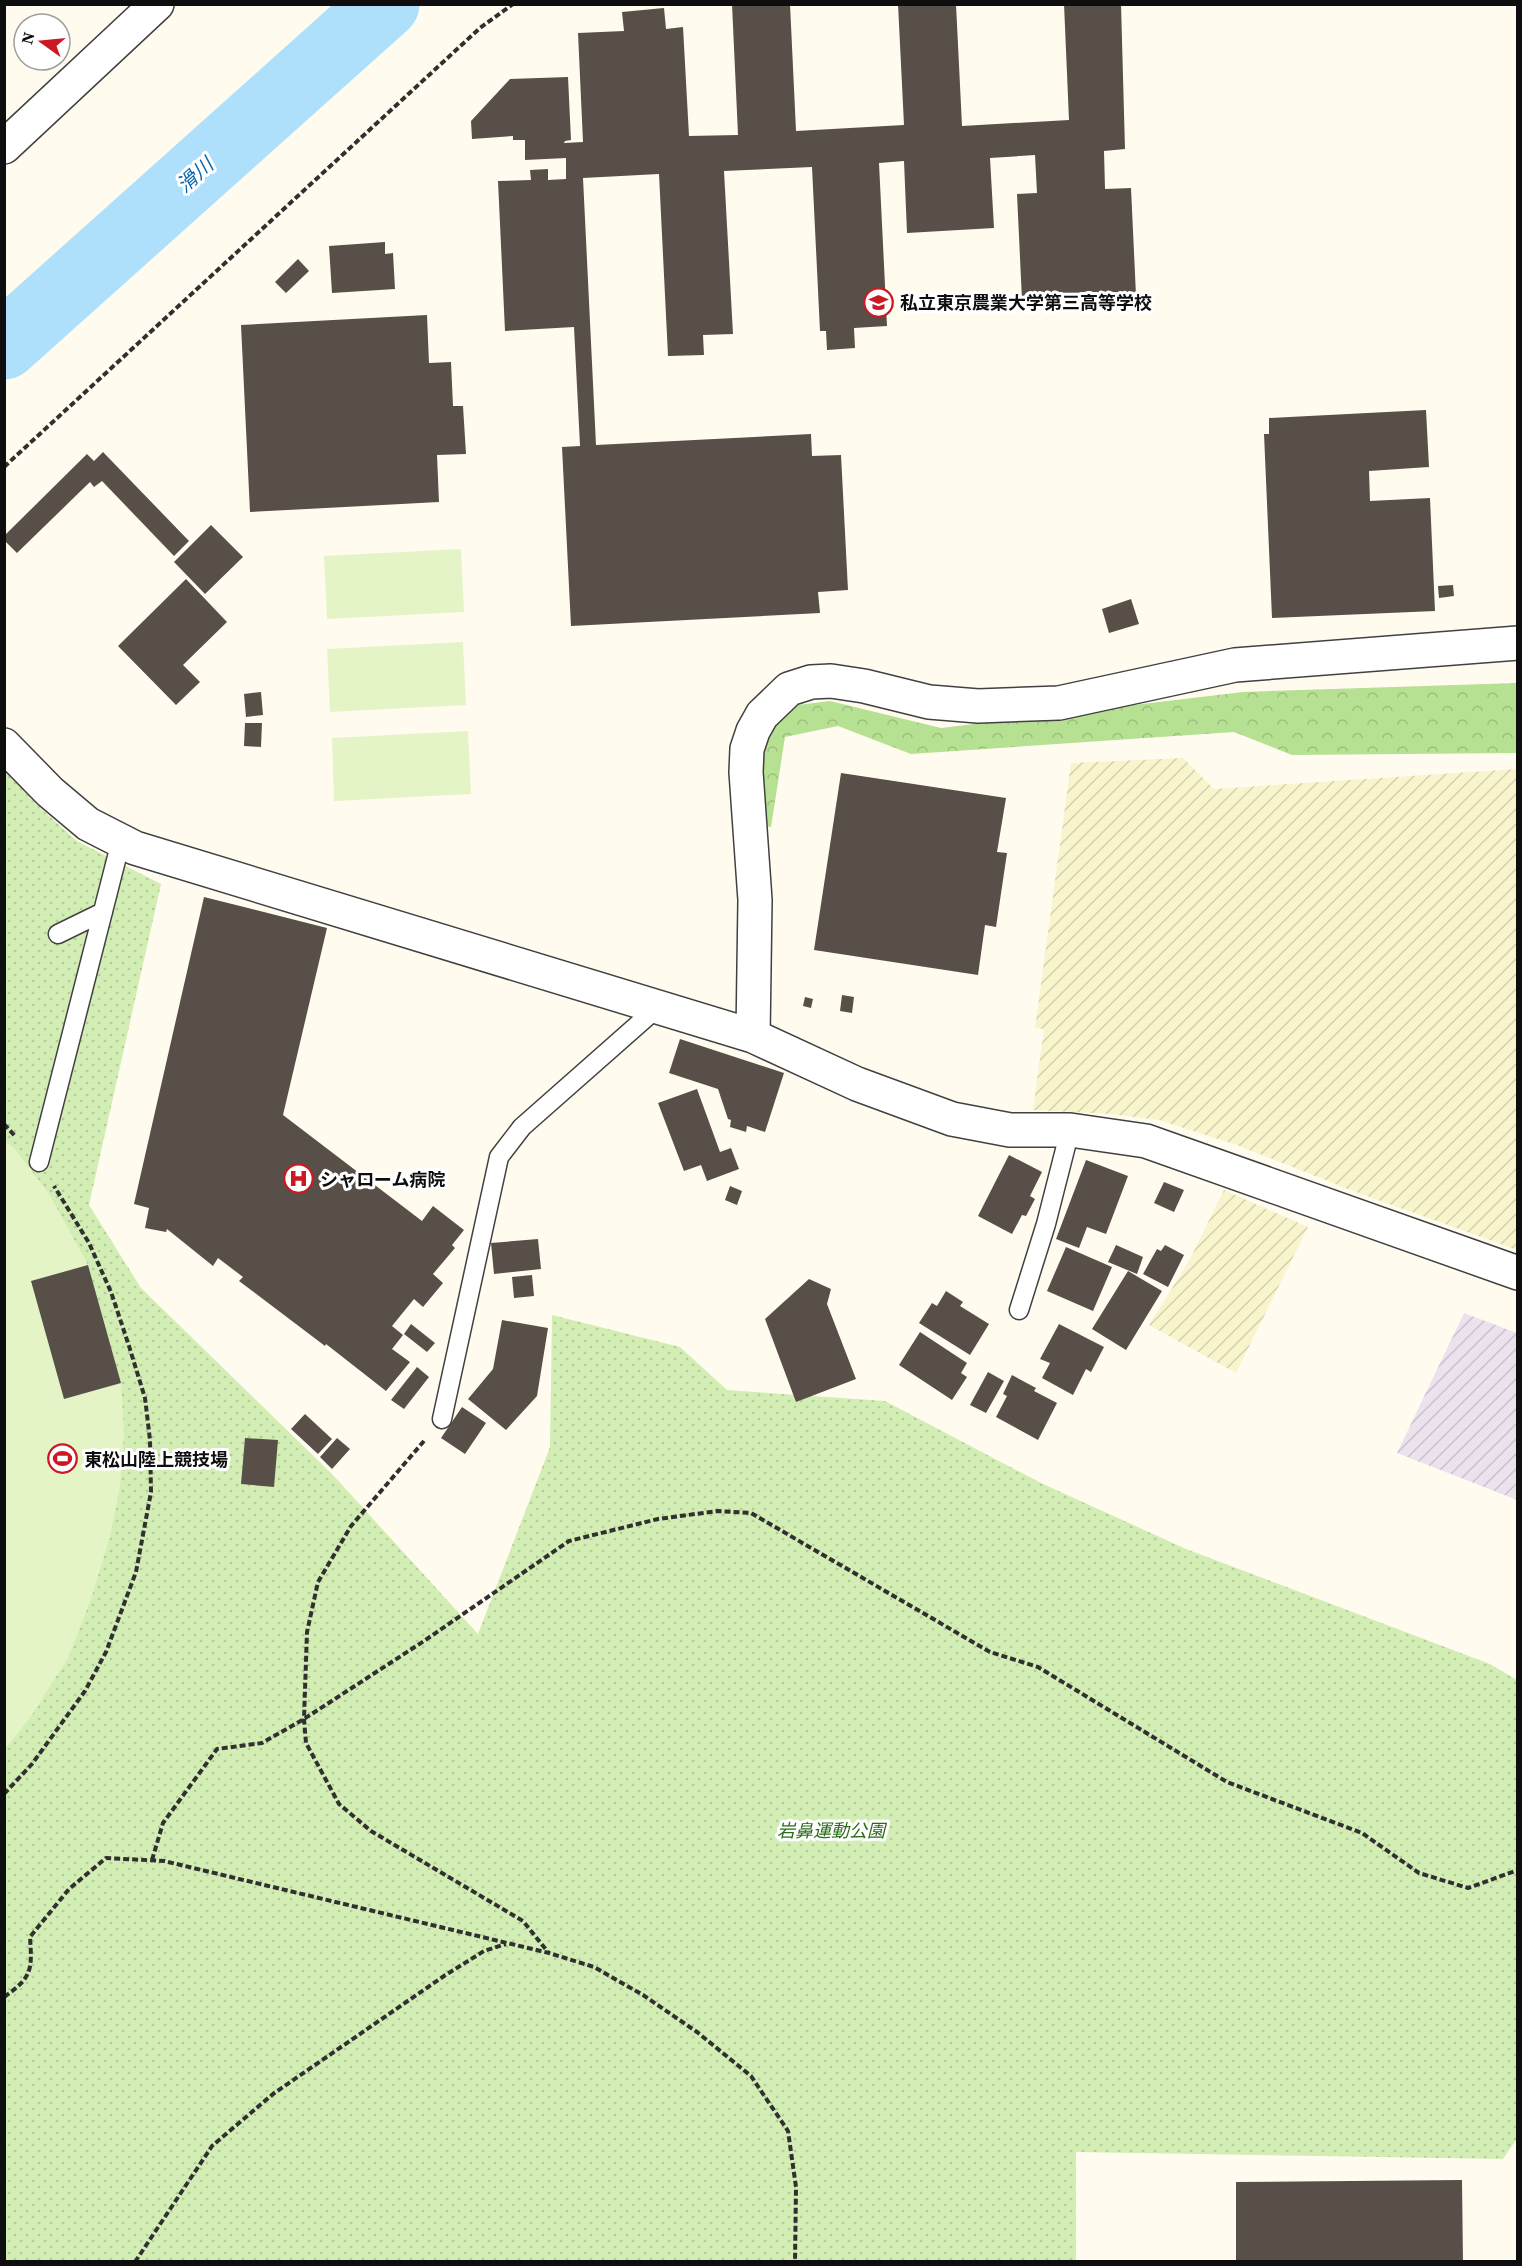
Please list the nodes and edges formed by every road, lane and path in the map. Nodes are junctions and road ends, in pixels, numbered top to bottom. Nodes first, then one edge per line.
1 (157, 4) edge
2 (513, 4) edge
3 (4, 147) edge
4 (4, 467) edge
5 (1518, 644) edge
6 (4, 745) edge
7 (121, 841) junction
8 (103, 912) junction
9 (58, 934) dead end
10 (658, 1007) junction
11 (753, 1036) junction
12 (4, 1125) edge
13 (1070, 1130) junction
14 (39, 1162) junction
15 (1518, 1273) edge
16 (1019, 1310) dead end
17 (442, 1419) joint
18 (304, 1719) junction
19 (4, 1794) edge
20 (152, 1860) junction
21 (1518, 1870) edge
22 (507, 1943) junction
23 (549, 1953) junction
24 (4, 1997) edge
25 (135, 2262) edge
26 (795, 2262) edge

1 - 3 street
2 - 4 path
5 - 11 street
6 - 7 street
7 - 8 lane
7 - 10 street
8 - 9 lane
8 - 14 lane
10 - 11 street
10 - 17 lane
11 - 13 street
12 - 14 path
13 - 15 street
13 - 16 lane
14 - 19 path
17 - 18 path
18 - 20 path
18 - 21 path
18 - 23 path
20 - 22 path
20 - 24 path
22 - 23 path
22 - 25 path
23 - 26 path

